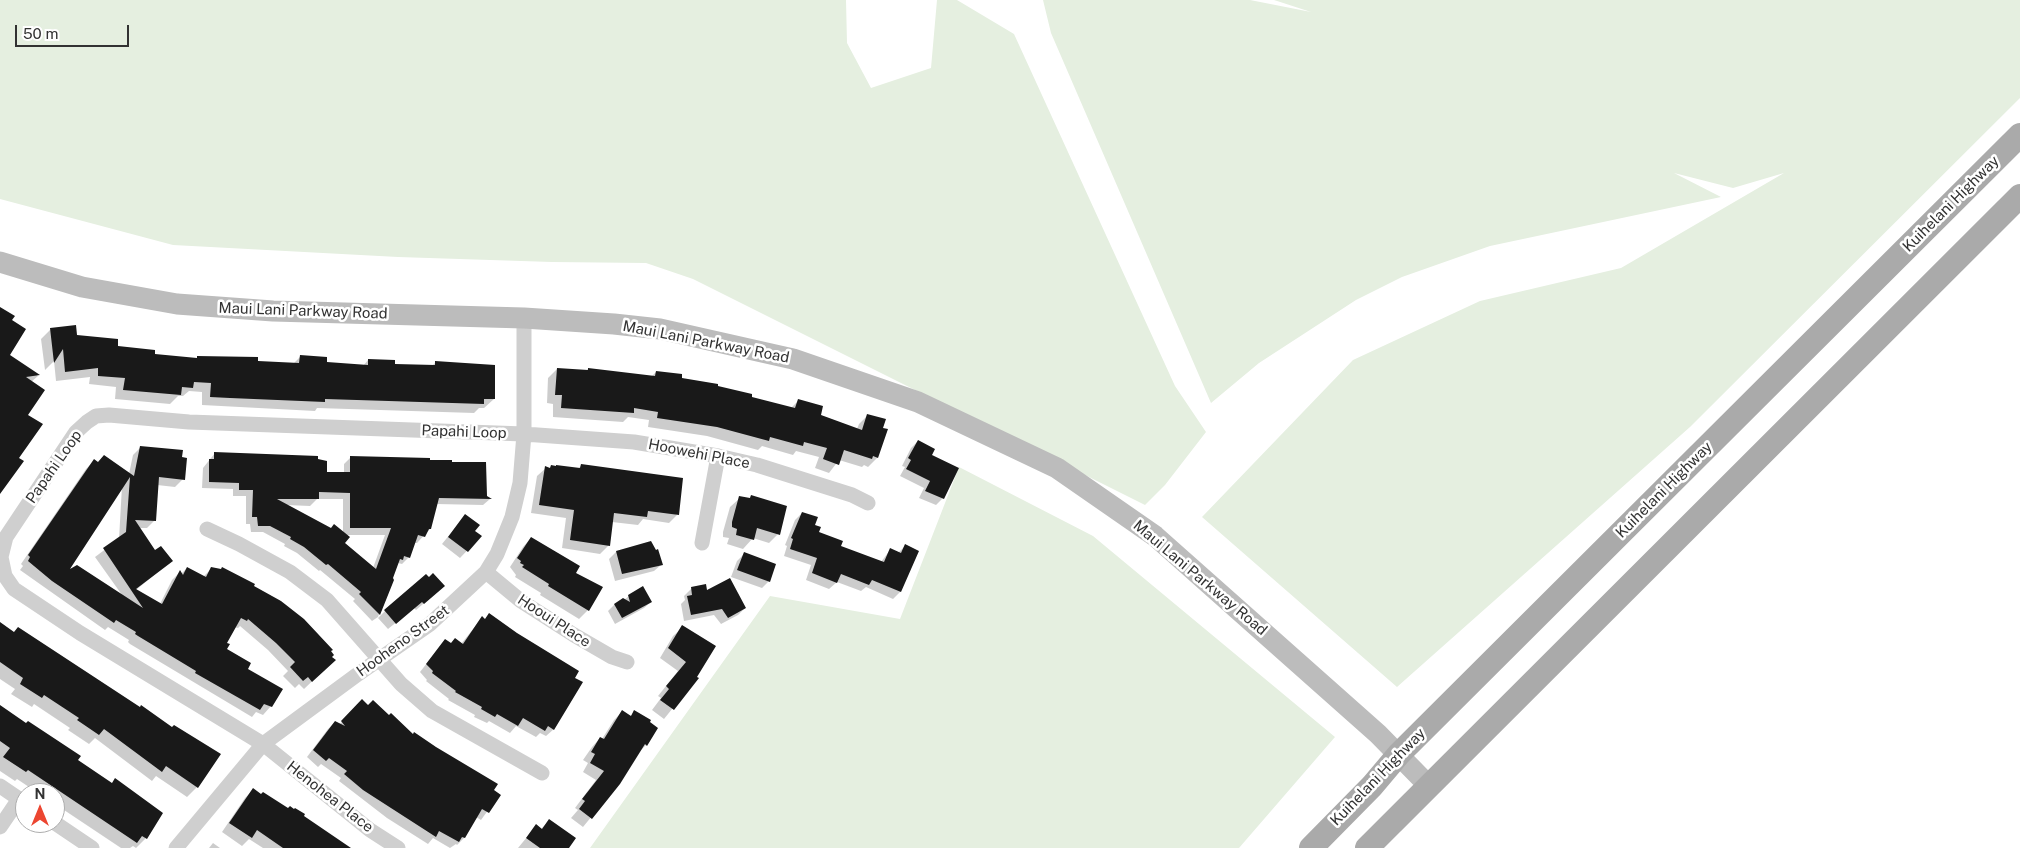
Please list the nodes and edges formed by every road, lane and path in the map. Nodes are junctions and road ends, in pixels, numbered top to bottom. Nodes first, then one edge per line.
1 (2020, 135) edge
2 (2020, 196) edge
3 (0, 262) edge
4 (524, 318) junction
5 (524, 434) junction
6 (718, 456) junction
7 (868, 503) dead end
8 (206, 529) dead end
9 (702, 543) dead end
10 (486, 572) junction
11 (379, 660) junction
12 (626, 662) dead end
13 (262, 744) junction
14 (1399, 754) junction
15 (542, 773) dead end
16 (1428, 785) junction
17 (0, 786) edge
18 (15, 796) edge
19 (15, 809) edge
20 (0, 827) edge
21 (65, 830) edge
22 (92, 848) edge
23 (176, 848) edge
24 (398, 848) edge
25 (1311, 848) edge
26 (1367, 848) edge

1 - 14 main road, Kuihelani Highway
2 - 16 main road
3 - 4 main road, Maui Lani Parkway Road
4 - 5 street, Hooheno Street
4 - 14 main road, Maui Lani Parkway Road
5 - 6 street, Hoowehi Place
5 - 10 street, Hooheno Street
5 - 13 street, Papahi Loop
6 - 7 street, Hoowehi Place
6 - 9 street
8 - 11 street
10 - 11 street, Hooheno Street
10 - 12 street, Hooui Place
11 - 13 street, Hooheno Street
11 - 15 street
13 - 23 street, Hooheno Street
13 - 24 street, Henohea Place
14 - 16 main road, Maui Lani Parkway Road
14 - 25 main road, Kuihelani Highway
16 - 26 main road
17 - 18 street
19 - 20 street
21 - 22 street

